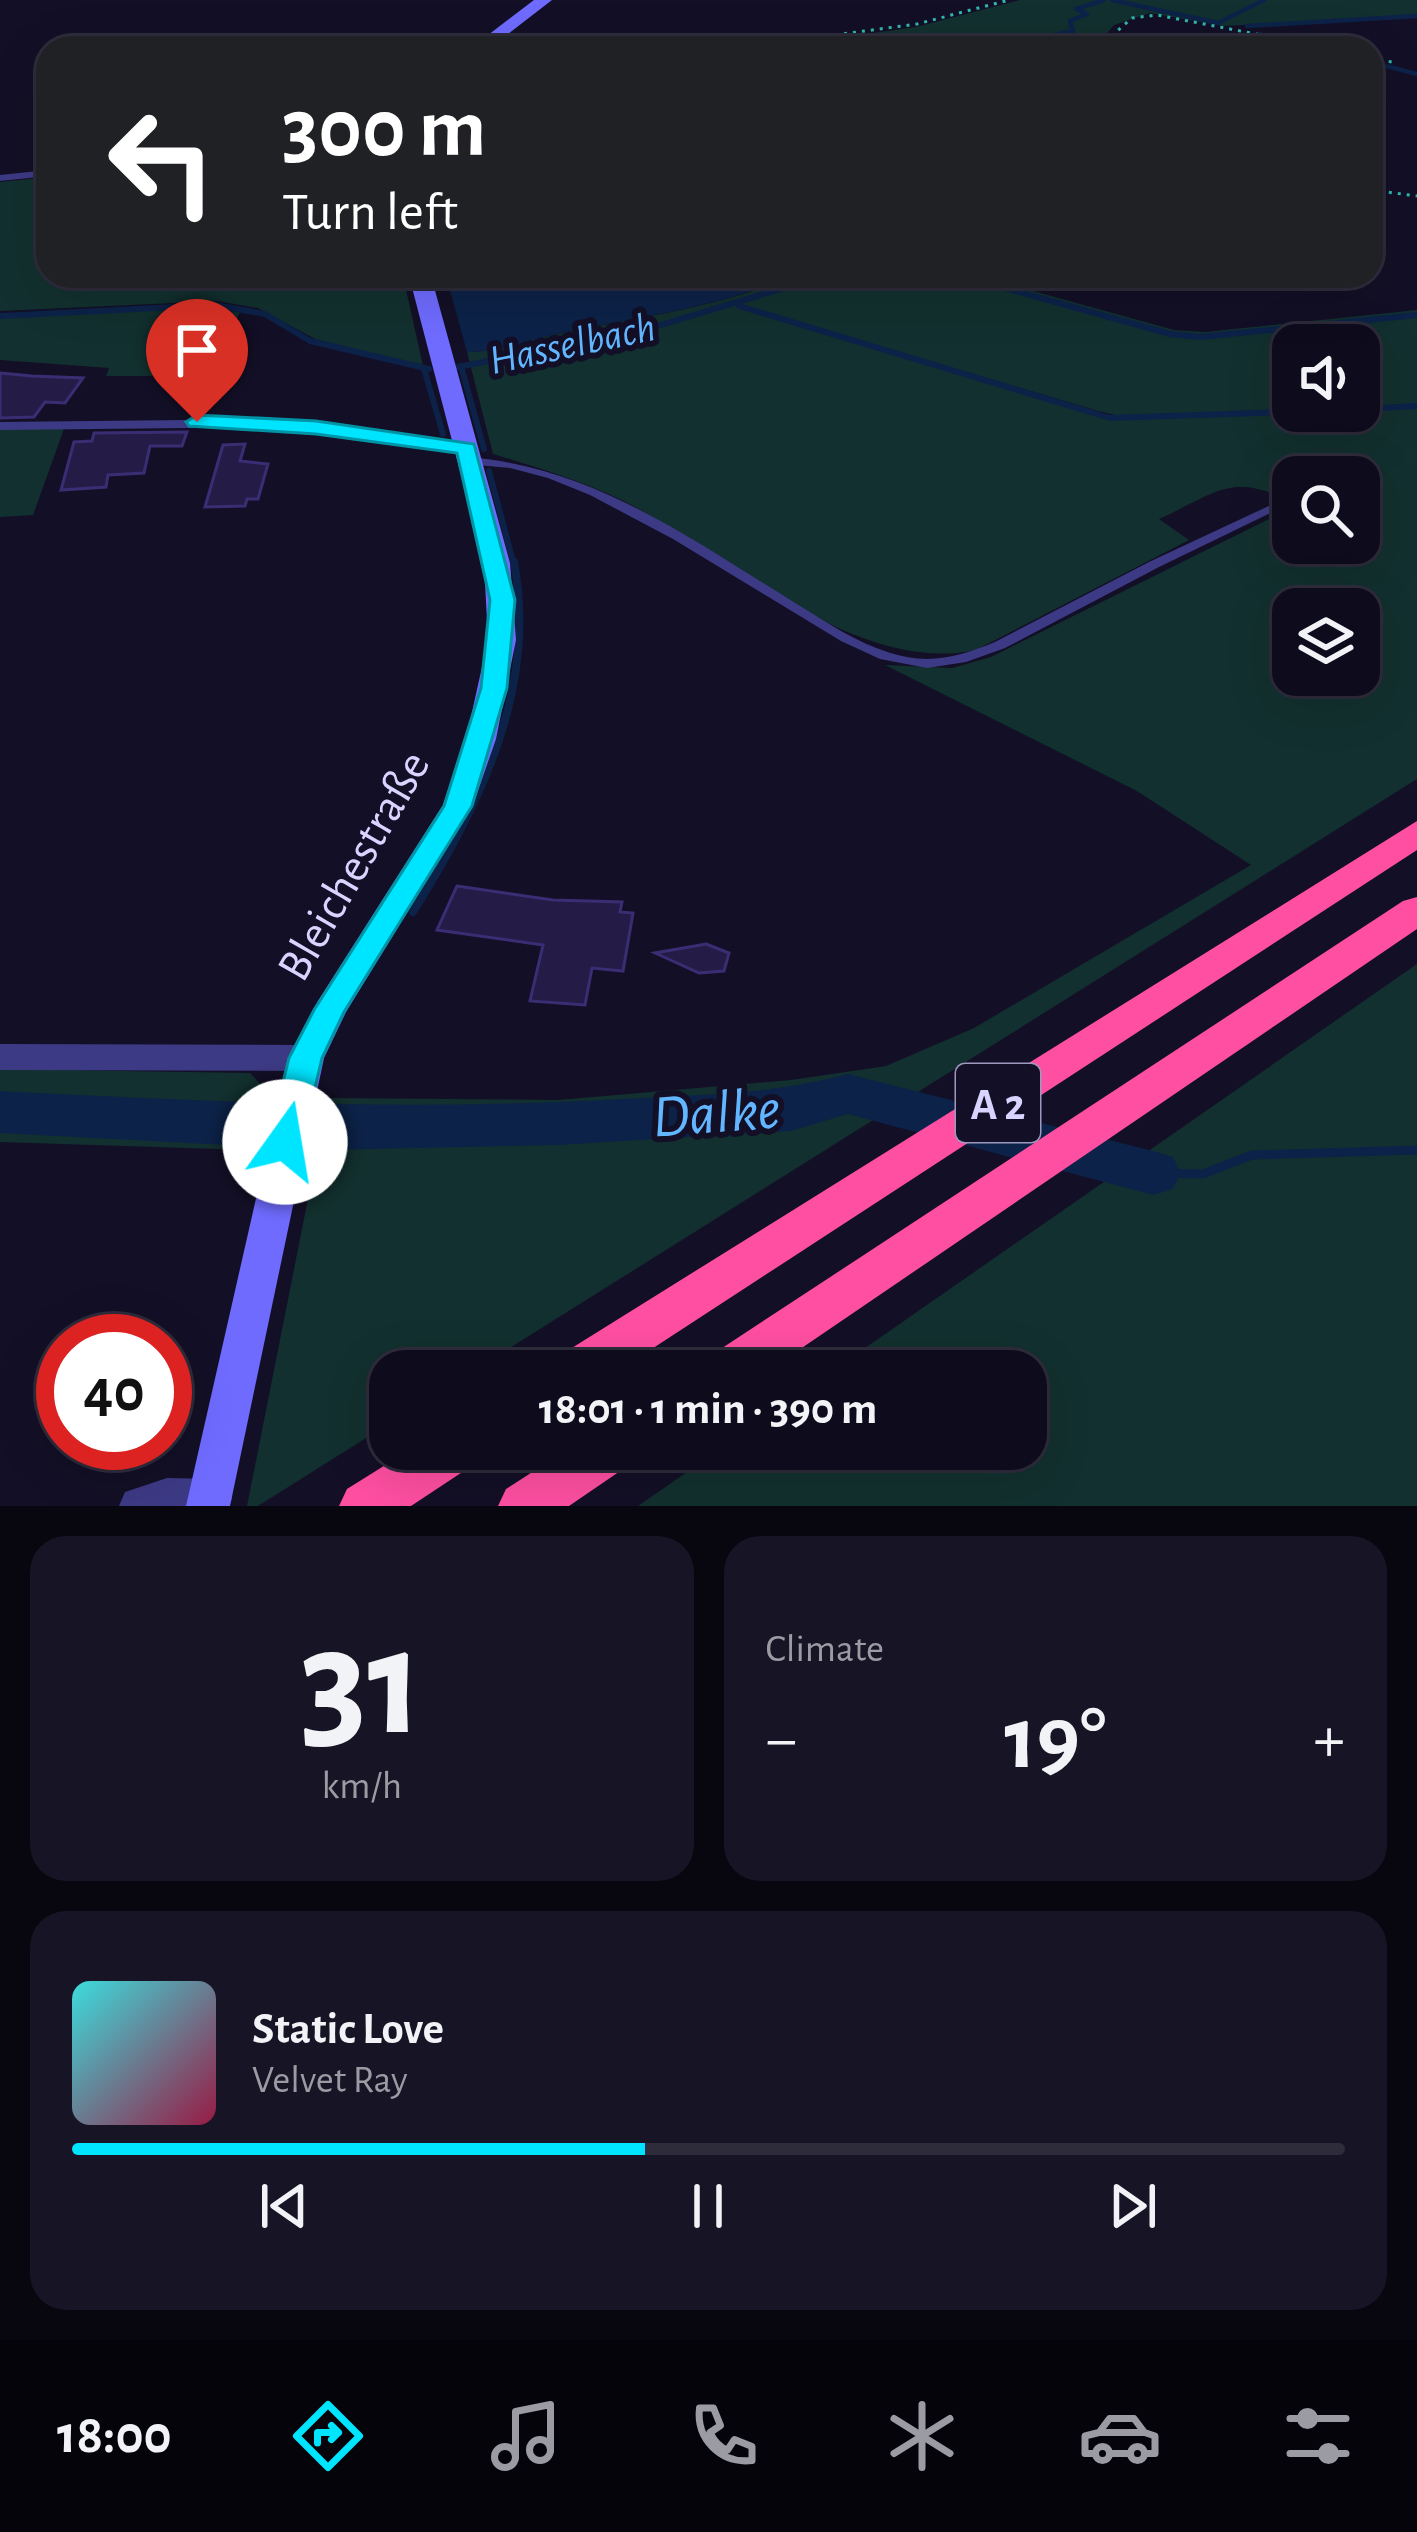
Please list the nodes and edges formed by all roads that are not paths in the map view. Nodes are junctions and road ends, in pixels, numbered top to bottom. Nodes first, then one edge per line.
1 (544, 0) edge
2 (495, 36) edge
3 (36, 174) edge
4 (0, 178) edge
5 (423, 288) edge
6 (0, 426) edge
7 (468, 455) junction
8 (1272, 509) edge
9 (1417, 833) edge
10 (1417, 910) edge
11 (0, 1057) edge
12 (303, 1068) junction
13 (610, 1350) edge
14 (759, 1350) edge
15 (422, 1470) edge
16 (579, 1470) edge
17 (209, 1503) edge
18 (141, 1506) edge
19 (366, 1506) edge
20 (525, 1506) edge

1 - 2 street
3 - 4 lane
5 - 7 street, Bleichestraße
6 - 7 lane
7 - 8 lane
7 - 12 street, Bleichestraße
9 - 13 highway, A 2
10 - 14 highway, A 2
11 - 12 street
12 - 17 street, Bleichestraße
15 - 19 highway
16 - 20 highway
17 - 18 street

